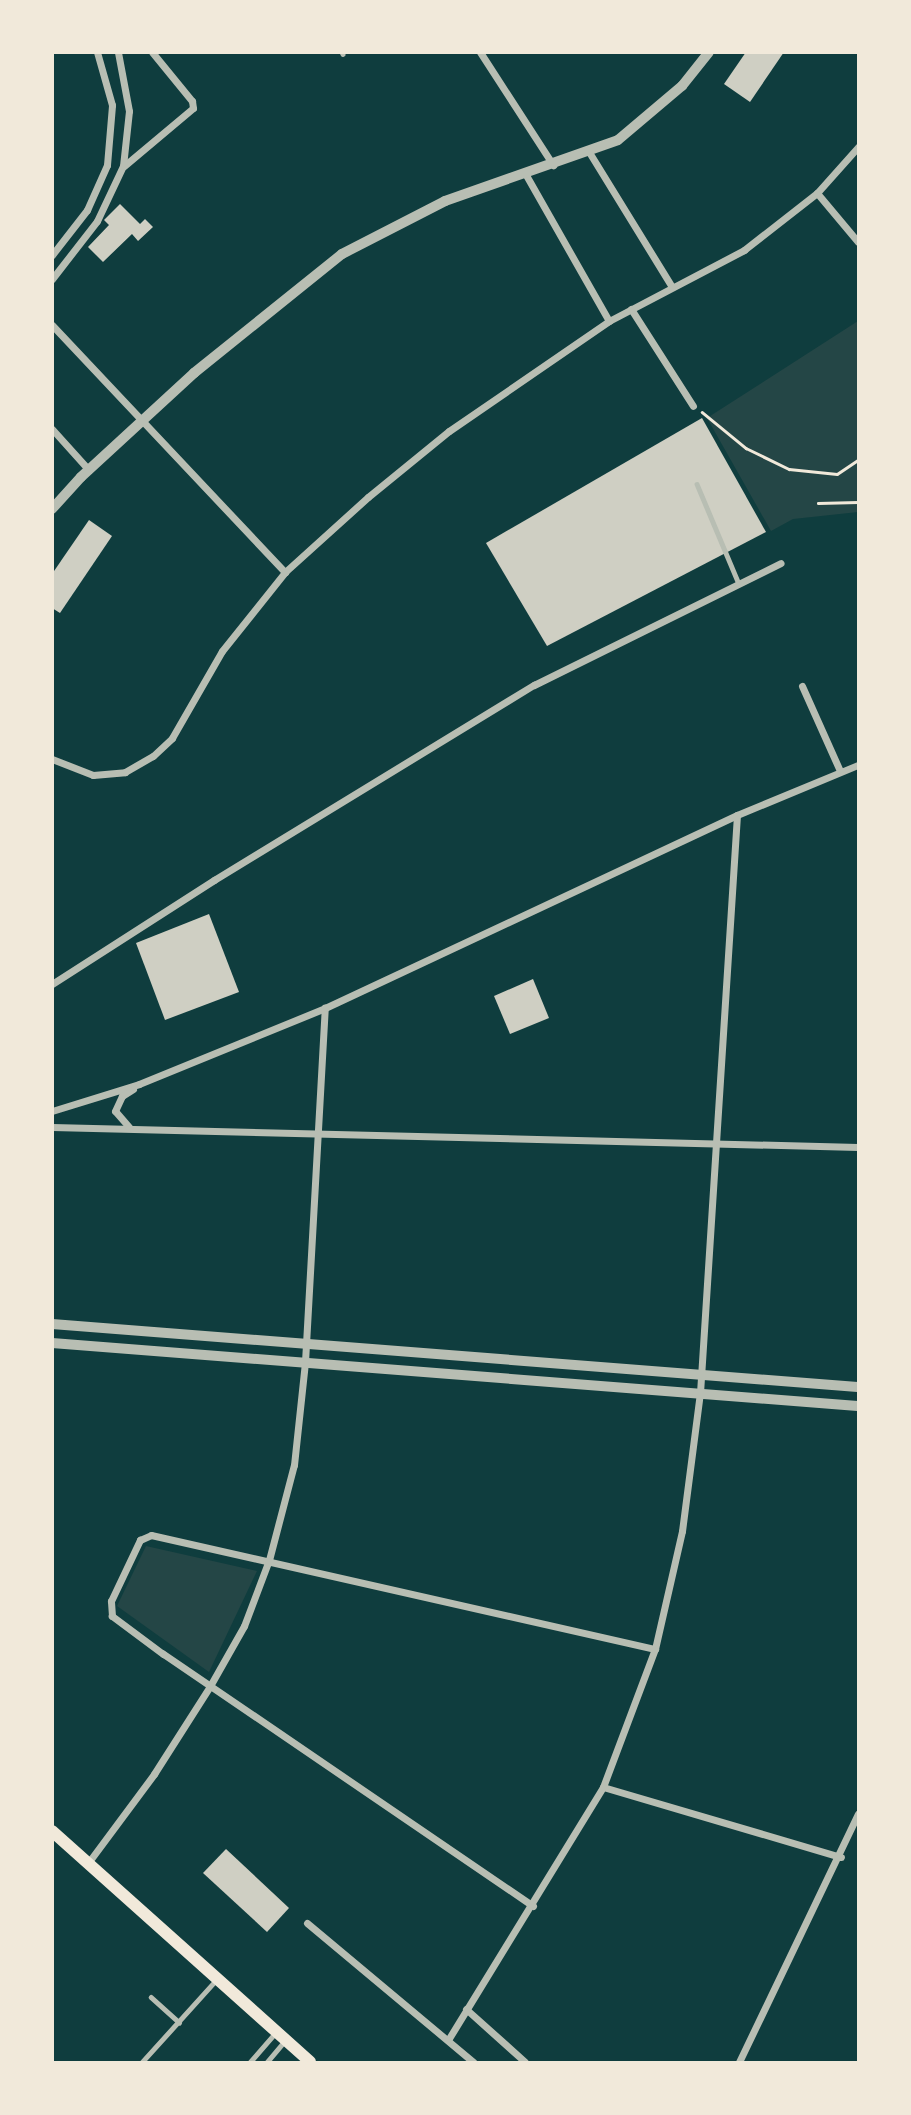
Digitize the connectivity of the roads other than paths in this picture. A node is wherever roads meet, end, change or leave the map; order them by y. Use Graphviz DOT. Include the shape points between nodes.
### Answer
graph roads {
  1 [pos="97,52"];
  2 [pos="118,52"];
  3 [pos="152,52"];
  4 [pos="480,52"];
  5 [pos="709,52"];
  6 [pos="111,141"];
  7 [pos="128,141"];
  8 [pos="859,147"];
  9 [pos="589,152"];
  10 [pos="123,166"];
  11 [pos="554,166"];
  12 [pos="526,175"];
  13 [pos="817,193"];
  14 [pos="859,242"];
  15 [pos="52,256"];
  16 [pos="52,279"];
  17 [pos="673,287"];
  18 [pos="631,309"];
  19 [pos="609,321"];
  20 [pos="52,325"];
  21 [pos="693,406"];
  22 [pos="142,421"];
  23 [pos="52,429"];
  24 [pos="88,469"];
  25 [pos="697,484"];
  26 [pos="52,509"];
  27 [pos="781,562"];
  28 [pos="285,572"];
  29 [pos="739,584"];
  30 [pos="803,687"];
  31 [pos="52,759"];
  32 [pos="859,765"];
  33 [pos="841,771"];
  34 [pos="737,815"];
  35 [pos="52,984"];
  36 [pos="325,1008"];
  37 [pos="139,1084"];
  38 [pos="52,1111"];
  39 [pos="129,1127"];
  40 [pos="52,1128"];
  41 [pos="315,1133"];
  42 [pos="719,1141"];
  43 [pos="859,1147"];
  44 [pos="52,1324"];
  45 [pos="306,1342"];
  46 [pos="52,1343"];
  47 [pos="305,1362"];
  48 [pos="702,1374"];
  49 [pos="859,1387"];
  50 [pos="700,1393"];
  51 [pos="859,1406"];
  52 [pos="269,1560"];
  53 [pos="655,1649"];
  54 [pos="210,1686"];
  55 [pos="603,1787"];
  56 [pos="859,1814"];
  57 [pos="52,1831"];
  58 [pos="841,1857"];
  59 [pos="88,1863"];
  60 [pos="533,1906"];
  61 [pos="307,1923"];
  62 [pos="217,1979"];
  63 [pos="151,1997"];
  64 [pos="466,2009"];
  65 [pos="179,2022"];
  66 [pos="280,2036"];
  67 [pos="448,2040"];
  68 [pos="142,2063"];
  69 [pos="250,2063"];
  70 [pos="267,2063"];
  71 [pos="310,2063"];
  72 [pos="473,2063"];
  73 [pos="525,2063"];
  74 [pos="740,2063"];
  1 -- 6 [label="street" via="112,105"];
  2 -- 7 [label="street" via="127,84"];
  3 -- 10 [label="street" via="192,101 192,108"];
  4 -- 11 [label="street"];
  5 -- 9 [label="street" via="655,111 618,139"];
  6 -- 7 [label="street"];
  6 -- 15 [label="street" via="99,190"];
  7 -- 10 [label="street"];
  8 -- 13 [label="street"];
  9 -- 11 [label="street"];
  9 -- 17 [label="street"];
  10 -- 16 [label="street" via="97,221"];
  11 -- 12 [label="street"];
  12 -- 19 [label="street"];
  12 -- 22 [label="street" via="399,221 342,254 255,320"];
  13 -- 14 [label="street"];
  13 -- 17 [label="street" via="744,250"];
  17 -- 18 [label="street"];
  18 -- 19 [label="street"];
  18 -- 21 [label="street"];
  19 -- 28 [label="street" via="449,431"];
  20 -- 22 [label="street"];
  22 -- 24 [label="street"];
  22 -- 28 [label="street"];
  23 -- 24 [label="street"];
  24 -- 26 [label="street"];
  25 -- 29 [label="lane"];
  27 -- 29 [label="street"];
  28 -- 31 [label="street" via="222,651 172,738 153,756 125,772 93,775"];
  29 -- 35 [label="street" via="534,685"];
  30 -- 33 [label="street"];
  32 -- 33 [label="street"];
  33 -- 34 [label="street"];
  34 -- 36 [label="street"];
  34 -- 42 [label="street"];
  36 -- 37 [label="street"];
  36 -- 41 [label="street"];
  37 -- 38 [label="street"];
  37 -- 39 [label="street" via="122,1096 115,1111"];
  39 -- 40 [label="street"];
  39 -- 41 [label="street"];
  41 -- 42 [label="street"];
  41 -- 45 [label="street"];
  42 -- 43 [label="street"];
  42 -- 48 [label="street"];
  44 -- 45 [label="street"];
  45 -- 47 [label="street"];
  45 -- 48 [label="street"];
  46 -- 47 [label="street"];
  47 -- 50 [label="street"];
  47 -- 52 [label="street" via="294,1465"];
  48 -- 49 [label="street"];
  48 -- 50 [label="street"];
  50 -- 51 [label="street"];
  50 -- 53 [label="street" via="682,1531"];
  52 -- 53 [label="street"];
  52 -- 54 [label="street" via="244,1626"];
  52 -- 54 [label="street" via="146,1536 111,1601 110,1612 117,1621"];
  53 -- 55 [label="street"];
  54 -- 59 [label="street" via="154,1774"];
  54 -- 60 [label="street"];
  55 -- 58 [label="street"];
  55 -- 60 [label="street"];
  56 -- 58 [label="street"];
  57 -- 59 [label="main road"];
  58 -- 74 [label="street"];
  59 -- 62 [label="main road"];
  60 -- 64 [label="street"];
  61 -- 67 [label="street"];
  62 -- 65 [label="lane"];
  62 -- 66 [label="main road"];
  63 -- 65 [label="lane"];
  64 -- 67 [label="street"];
  64 -- 73 [label="street"];
  65 -- 68 [label="lane"];
  66 -- 69 [label="lane"];
  66 -- 70 [label="lane"];
  66 -- 71 [label="main road"];
  67 -- 72 [label="street"];
}
